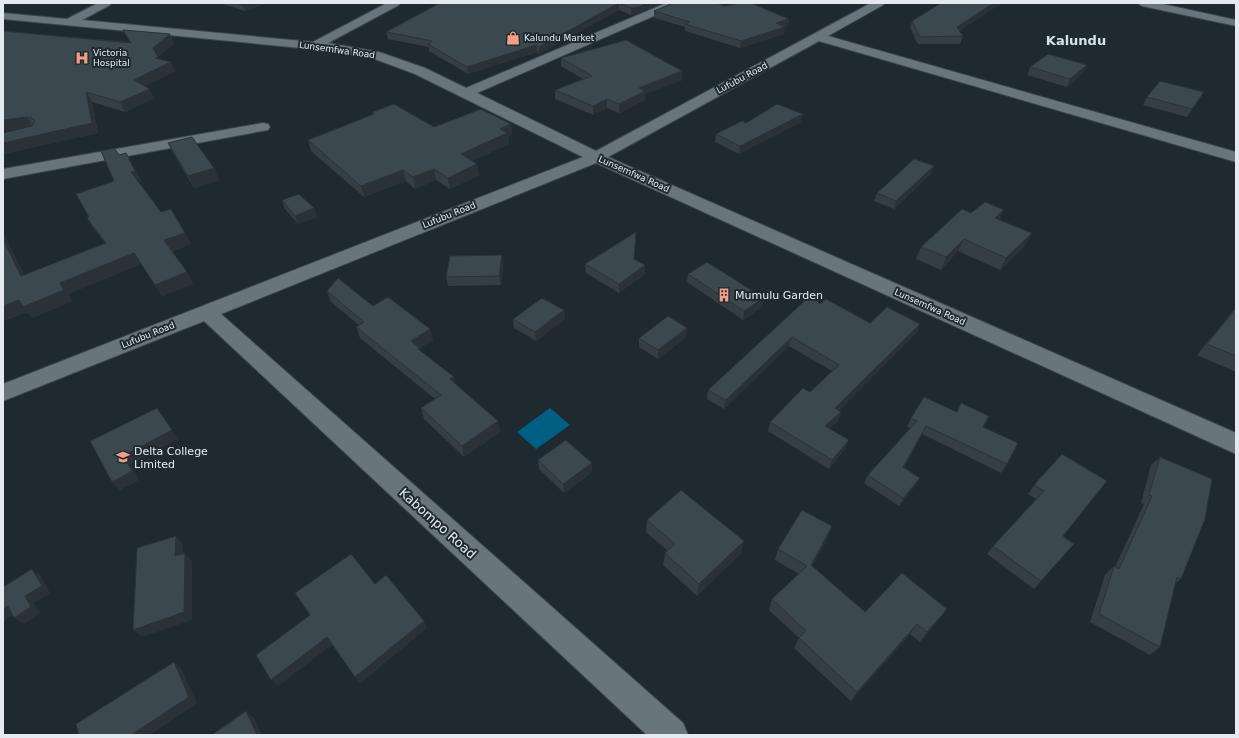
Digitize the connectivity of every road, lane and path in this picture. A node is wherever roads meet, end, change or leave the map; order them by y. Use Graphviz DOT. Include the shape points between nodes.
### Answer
graph roads {
  1 [pos="106,3"];
  2 [pos="395,3"];
  3 [pos="675,3"];
  4 [pos="879,3"];
  5 [pos="1142,3"];
  6 [pos="7,22"];
  7 [pos="69,22"];
  8 [pos="1236,23"];
  9 [pos="818,37"];
  10 [pos="314,46"];
  11 [pos="466,93"];
  12 [pos="263,127"];
  13 [pos="596,157"];
  14 [pos="1236,157"];
  15 [pos="3,174"];
  16 [pos="206,312"];
  17 [pos="3,393"];
  18 [pos="1236,444"];
  19 [pos="671,735"];
  1 -- 7 [label="street"];
  2 -- 10 [label="street"];
  3 -- 11 [label="street"];
  4 -- 9 [label="street, Lufubu Road"];
  5 -- 8 [label="street"];
  6 -- 7 [label="street, Lunsemfwa Road" via="31,19"];
  7 -- 10 [label="street, Lunsemfwa Road"];
  9 -- 13 [label="street, Lufubu Road"];
  9 -- 14 [label="street"];
  10 -- 11 [label="street, Lunsemfwa Road" via="375,55 420,71"];
  11 -- 13 [label="street, Lunsemfwa Road"];
  12 -- 15 [label="street"];
  13 -- 16 [label="street, Lufubu Road"];
  13 -- 18 [label="street, Lunsemfwa Road"];
  16 -- 17 [label="street, Lufubu Road"];
  16 -- 19 [label="street, Kabompo Road"];
}
